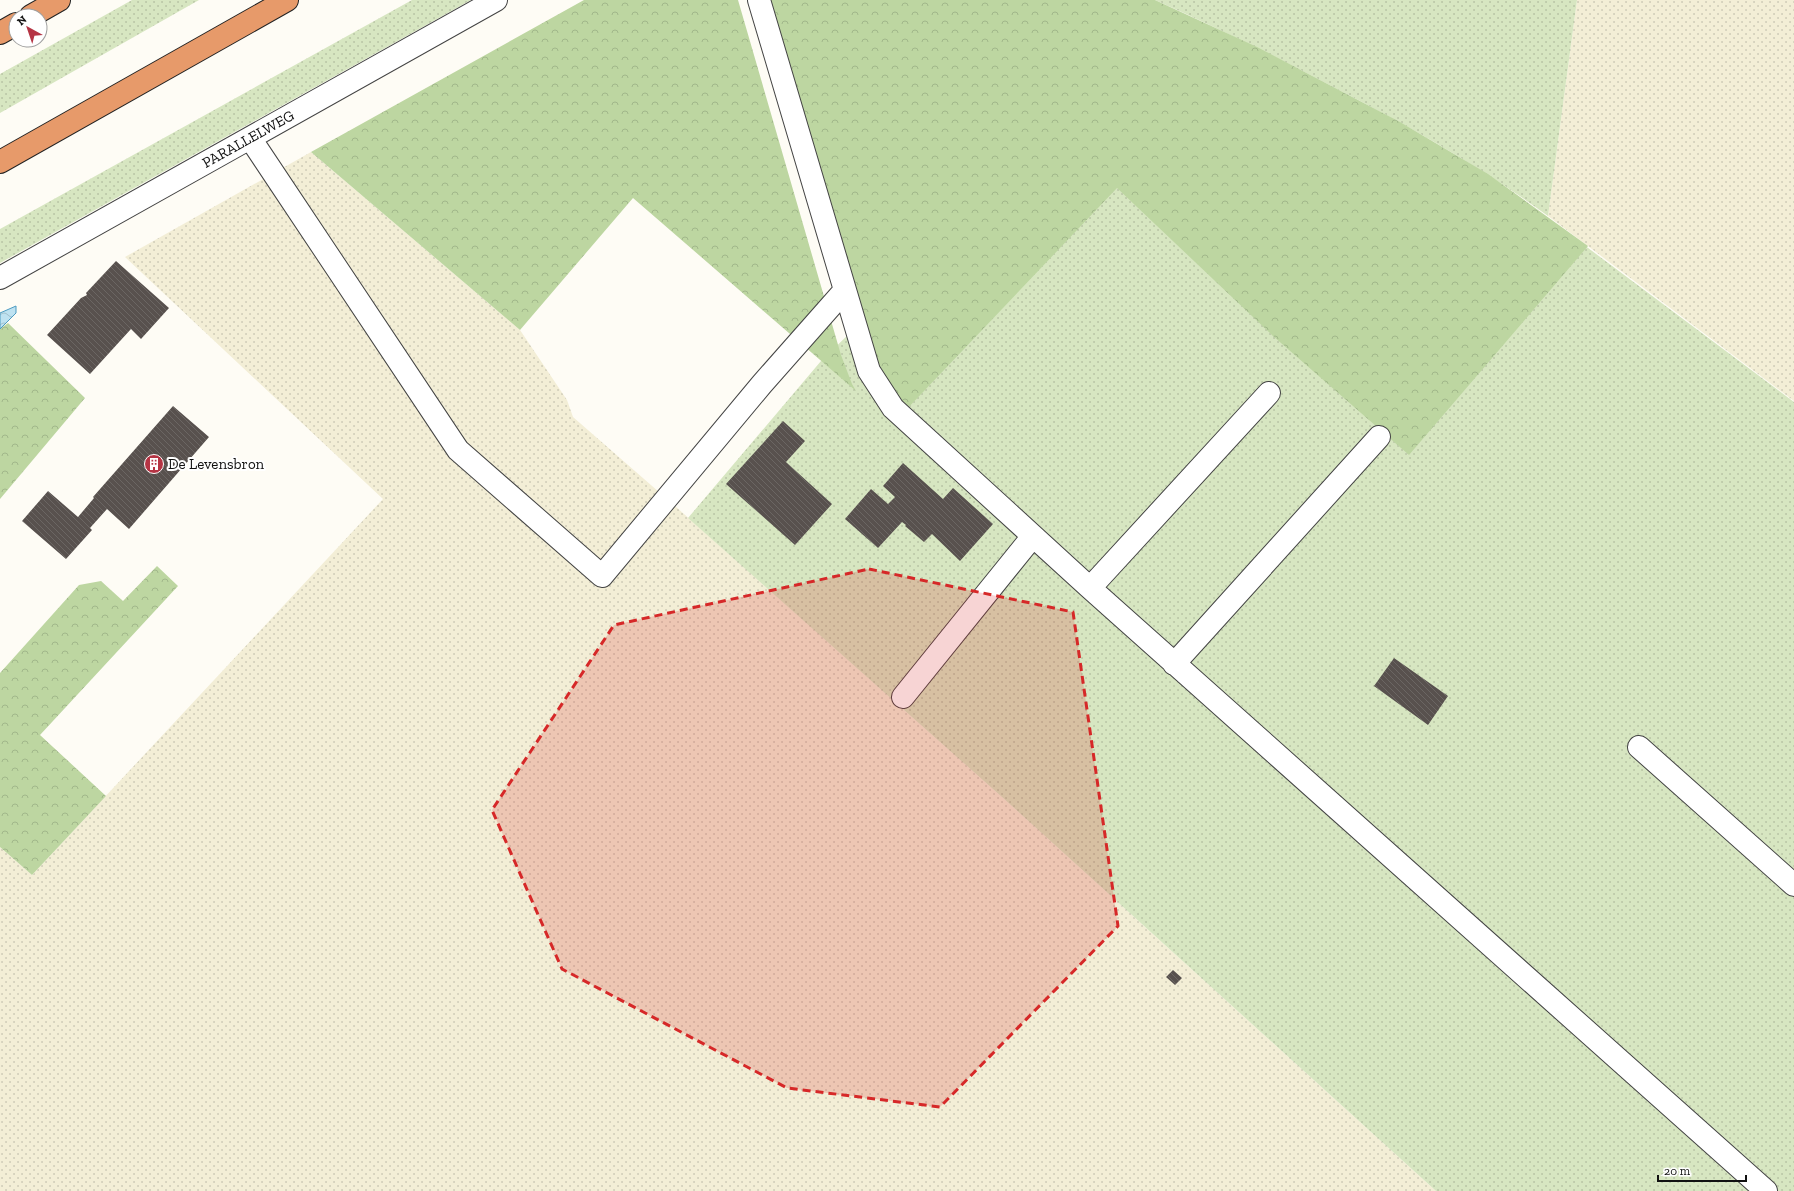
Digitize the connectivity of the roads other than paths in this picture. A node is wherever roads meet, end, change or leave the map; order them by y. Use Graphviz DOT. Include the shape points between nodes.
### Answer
graph roads {
  1 [pos="59,0"];
  2 [pos="287,0"];
  3 [pos="496,0"];
  4 [pos="759,0"];
  5 [pos="45,8"];
  6 [pos="250,138"];
  7 [pos="0,162"];
  8 [pos="0,278"];
  9 [pos="845,290"];
  10 [pos="1269,393"];
  11 [pos="1379,437"];
  12 [pos="1033,536"];
  13 [pos="1090,588"];
  14 [pos="1174,664"];
  15 [pos="904,697"];
  16 [pos="1639,747"];
  17 [pos="1794,885"];
  18 [pos="1766,1191"];
  1 -- 5 [label="highway"];
  2 -- 7 [label="highway"];
  3 -- 6 [label="street, PARALLELWEG"];
  4 -- 9 [label="street"];
  6 -- 8 [label="street, PARALLELWEG"];
  6 -- 9 [label="street" via="458,450 602,576 762,384"];
  9 -- 12 [label="street" via="869,371 893,408"];
  10 -- 13 [label="street"];
  11 -- 14 [label="street"];
  12 -- 13 [label="street"];
  12 -- 15 [label="street"];
  13 -- 14 [label="street"];
  14 -- 18 [label="street"];
  16 -- 17 [label="street"];
}
